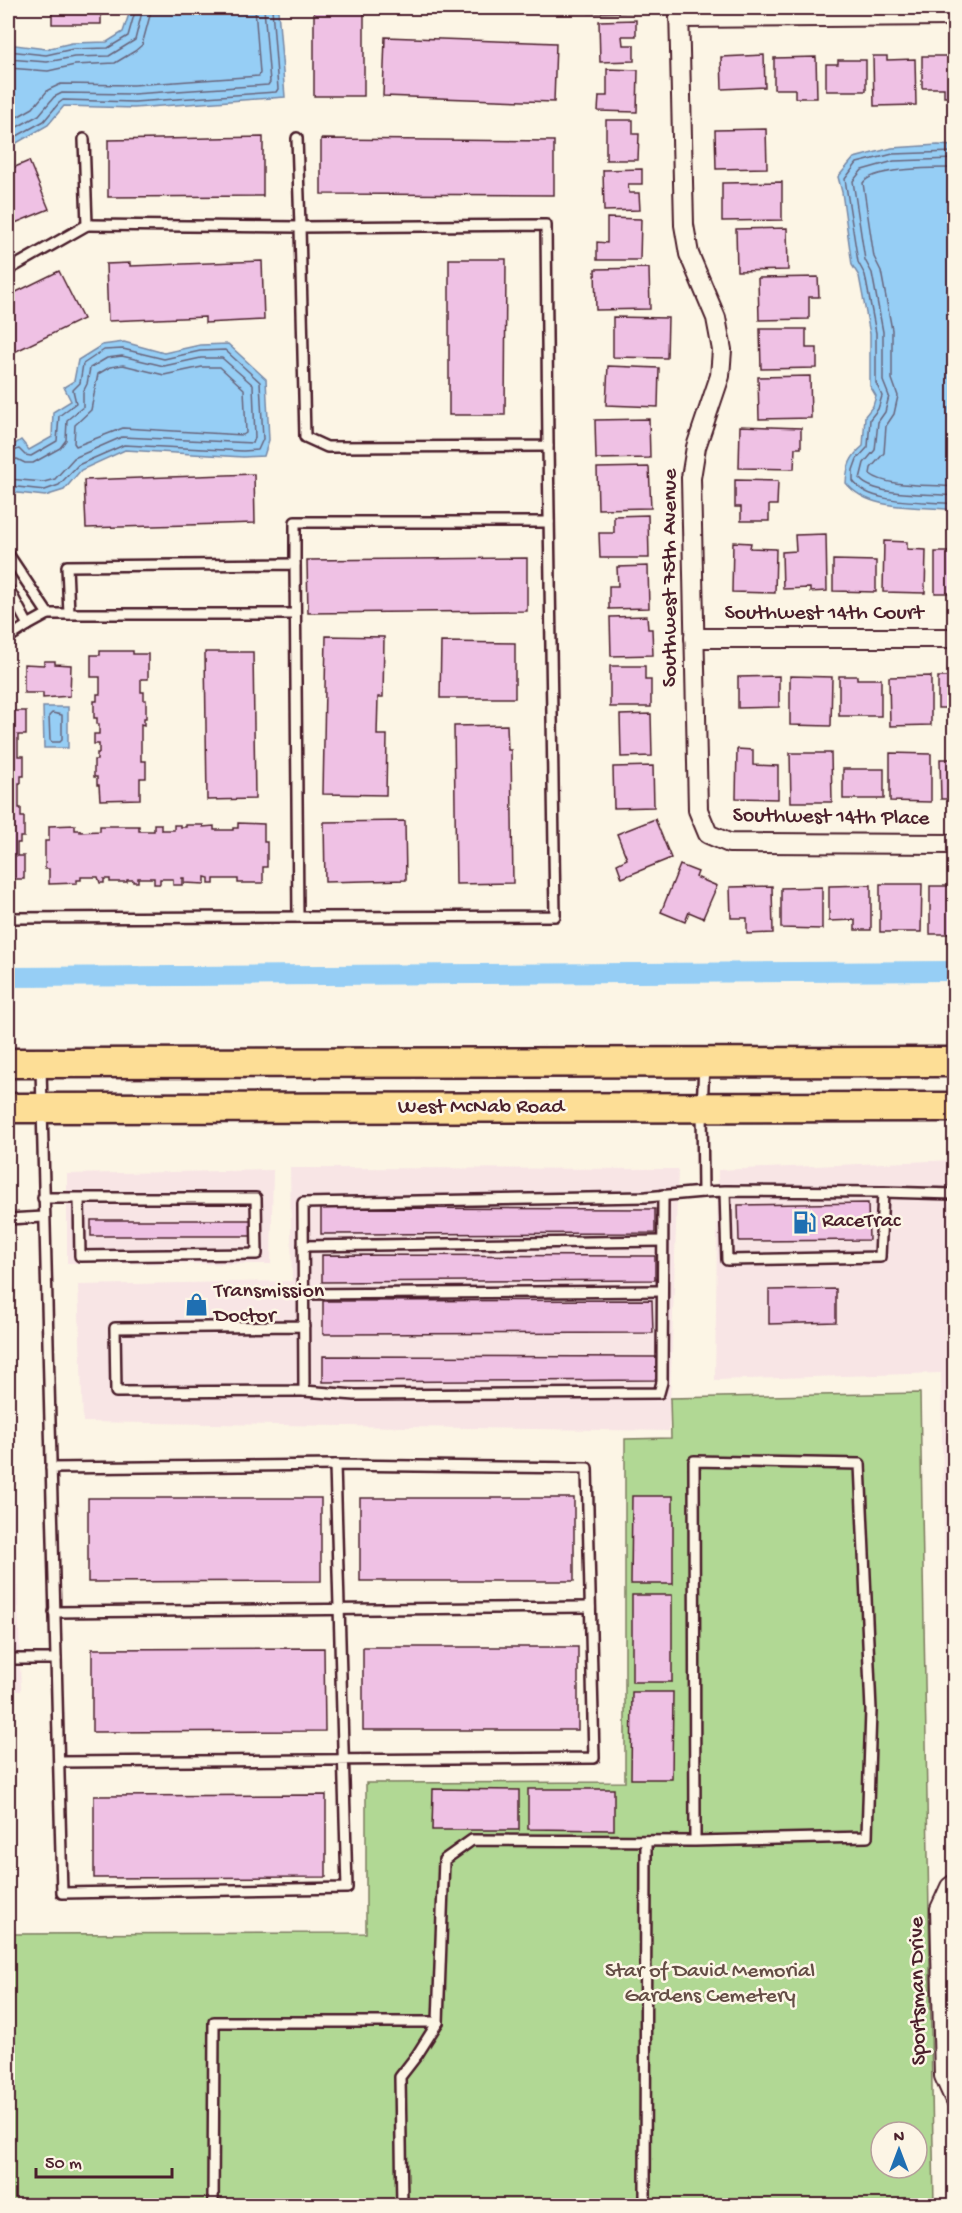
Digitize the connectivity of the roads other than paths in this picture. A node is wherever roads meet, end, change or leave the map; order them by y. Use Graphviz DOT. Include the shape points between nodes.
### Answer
graph roads {
  1 [pos="679,13"];
  2 [pos="954,16"];
  3 [pos="297,138"];
  4 [pos="84,139"];
  5 [pos="87,225"];
  6 [pos="300,227"];
  7 [pos="8,270"];
  8 [pos="548,446"];
  9 [pos="549,522"];
  10 [pos="8,554"];
  11 [pos="295,564"];
  12 [pos="8,588"];
  13 [pos="48,614"];
  14 [pos="69,614"];
  15 [pos="295,614"];
  16 [pos="28,625"];
  17 [pos="8,638"];
  18 [pos="954,638"];
  19 [pos="694,639"];
  20 [pos="708,834"];
  21 [pos="954,844"];
  22 [pos="298,917"];
  23 [pos="8,918"];
  24 [pos="704,1062"];
  25 [pos="954,1062"];
  26 [pos="8,1063"];
  27 [pos="41,1063"];
  28 [pos="954,1107"];
  29 [pos="8,1108"];
  30 [pos="41,1108"];
  31 [pos="702,1108"];
  32 [pos="725,1191"];
  33 [pos="703,1192"];
  34 [pos="883,1192"];
  35 [pos="954,1194"];
  36 [pos="663,1196"];
  37 [pos="43,1198"];
  38 [pos="80,1198"];
  39 [pos="44,1217"];
  40 [pos="8,1219"];
  41 [pos="662,1242"];
  42 [pos="303,1246"];
  43 [pos="662,1291"];
  44 [pos="304,1294"];
  45 [pos="304,1326"];
  46 [pos="304,1391"];
  47 [pos="335,1465"];
  48 [pos="51,1468"];
  49 [pos="590,1607"];
  50 [pos="339,1610"];
  51 [pos="54,1612"];
  52 [pos="8,1659"];
  53 [pos="56,1659"];
  54 [pos="343,1760"];
  55 [pos="58,1762"];
  56 [pos="646,1841"];
  57 [pos="695,1841"];
  58 [pos="954,1884"];
  59 [pos="438,2022"];
  60 [pos="954,2098"];
  61 [pos="213,2205"];
  62 [pos="402,2205"];
  63 [pos="645,2205"];
  1 -- 2 [label="street"];
  1 -- 19 [label="street, Southwest 75th Avenue" via="684,225 689,254 716,318 722,350 720,376 696,447 691,477"];
  3 -- 6 [label="lane"];
  4 -- 5 [label="lane"];
  5 -- 6 [label="lane"];
  5 -- 7 [label="lane"];
  6 -- 8 [label="lane" via="305,437 327,447"];
  6 -- 8 [label="lane" via="546,225"];
  8 -- 9 [label="lane"];
  9 -- 11 [label="lane" via="295,522"];
  9 -- 22 [label="lane" via="555,916"];
  10 -- 13 [label="lane"];
  11 -- 14 [label="lane" via="67,566"];
  11 -- 15 [label="lane"];
  12 -- 16 [label="lane"];
  13 -- 14 [label="lane"];
  13 -- 16 [label="lane"];
  14 -- 15 [label="lane"];
  15 -- 22 [label="lane"];
  16 -- 17 [label="lane"];
  18 -- 19 [label="street, Southwest 14th Court"];
  19 -- 20 [label="street, Southwest 75th Avenue" via="698,810"];
  20 -- 21 [label="street, Southwest 14th Place" via="729,843"];
  22 -- 23 [label="lane"];
  24 -- 25 [label="main road, West McNab Road"];
  24 -- 27 [label="main road, West McNab Road"];
  24 -- 31 [label="lane"];
  26 -- 27 [label="main road, West McNab Road"];
  27 -- 30 [label="lane"];
  28 -- 31 [label="main road, West McNab Road"];
  29 -- 30 [label="main road, West McNab Road"];
  30 -- 31 [label="main road, West McNab Road"];
  30 -- 37 [label="lane"];
  31 -- 33 [label="lane"];
  32 -- 33 [label="lane"];
  32 -- 34 [label="lane"];
  32 -- 34 [label="lane" via="727,1260 880,1257"];
  33 -- 36 [label="lane"];
  34 -- 35 [label="lane"];
  36 -- 41 [label="lane"];
  36 -- 42 [label="lane" via="303,1203"];
  37 -- 38 [label="lane"];
  37 -- 39 [label="lane"];
  38 -- 38 [label="lane" via="256,1198 258,1254 80,1256"];
  39 -- 40 [label="lane"];
  39 -- 48 [label="lane"];
  41 -- 42 [label="lane"];
  41 -- 43 [label="lane"];
  42 -- 44 [label="lane"];
  43 -- 44 [label="lane"];
  43 -- 46 [label="lane" via="659,1393 355,1395"];
  44 -- 45 [label="lane"];
  45 -- 46 [label="lane"];
  45 -- 46 [label="lane" via="115,1328 116,1392"];
  47 -- 48 [label="lane"];
  47 -- 49 [label="lane" via="587,1468"];
  47 -- 50 [label="lane"];
  48 -- 51 [label="lane"];
  49 -- 50 [label="lane"];
  49 -- 54 [label="lane" via="594,1758"];
  50 -- 51 [label="lane"];
  50 -- 54 [label="lane"];
  51 -- 53 [label="lane"];
  52 -- 53 [label="lane"];
  53 -- 55 [label="lane"];
  54 -- 55 [label="lane"];
  54 -- 55 [label="lane" via="347,1888 62,1893"];
  56 -- 57 [label="lane"];
  56 -- 59 [label="lane" via="472,1840 444,1860"];
  56 -- 63 [label="lane"];
  57 -- 57 [label="lane" via="867,1837 872,1710 860,1464 694,1461"];
  58 -- 60 [label="street, Sportsman Drive" via="940,1909 944,2076"];
  59 -- 61 [label="lane" via="214,2022"];
  59 -- 62 [label="lane" via="400,2077"];
}
